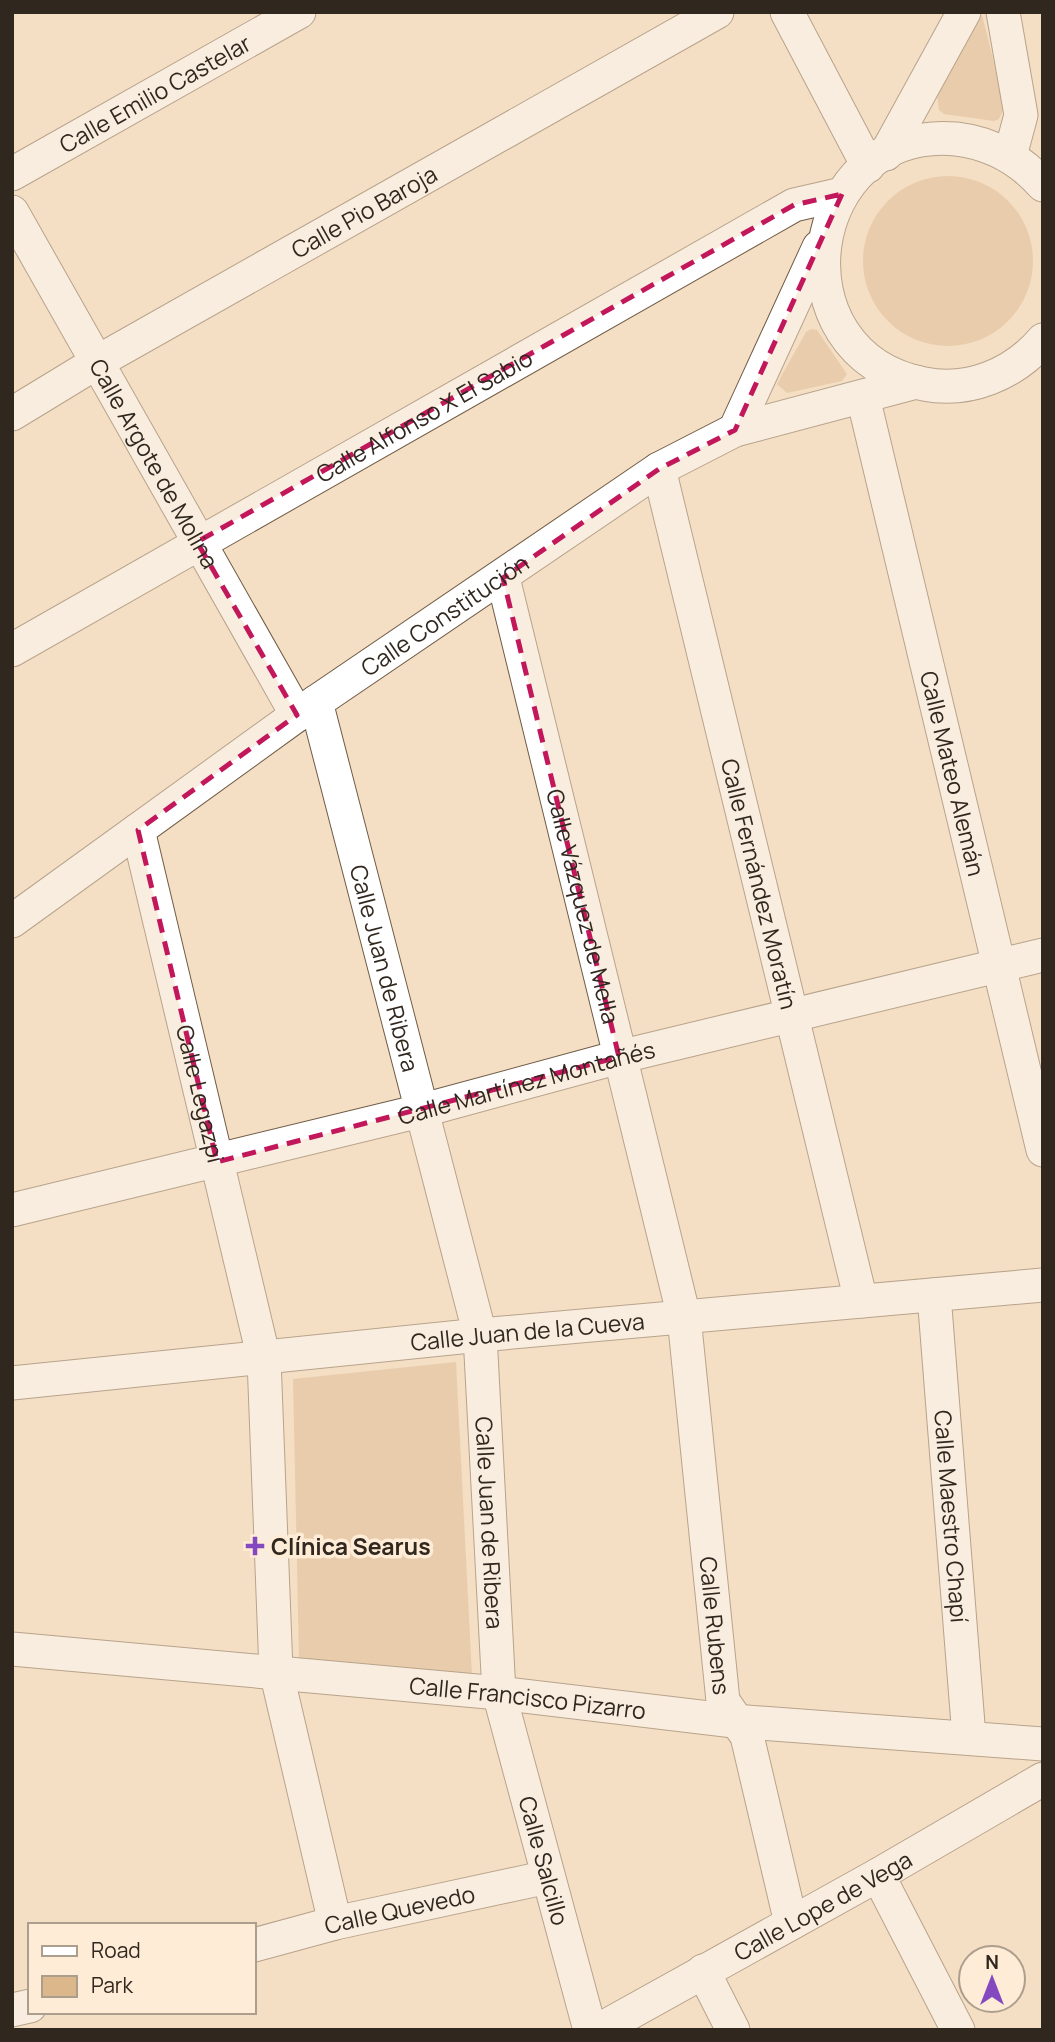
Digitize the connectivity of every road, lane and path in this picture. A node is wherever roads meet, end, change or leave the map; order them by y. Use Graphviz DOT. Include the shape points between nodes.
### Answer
graph roads {
  1 [pos="299,12"];
  2 [pos="717,12"];
  3 [pos="788,12"];
  4 [pos="964,12"];
  5 [pos="1003,12"];
  6 [pos="1024,156"];
  7 [pos="877,160"];
  8 [pos="12,174"];
  9 [pos="1043,185"];
  10 [pos="842,194"];
  11 [pos="12,212"];
  12 [pos="824,236"];
  13 [pos="1037,351"];
  14 [pos="99,362"];
  15 [pos="916,382"];
  16 [pos="863,397"];
  17 [pos="12,414"];
  18 [pos="735,430"];
  19 [pos="659,469"];
  20 [pos="197,542"];
  21 [pos="503,578"];
  22 [pos="12,650"];
  23 [pos="307,709"];
  24 [pos="138,830"];
  25 [pos="12,921"];
  26 [pos="1043,955"];
  27 [pos="998,966"];
  28 [pos="794,1017"];
  29 [pos="619,1058"];
  30 [pos="420,1111"];
  31 [pos="1043,1150"];
  32 [pos="217,1162"];
  33 [pos="13,1208"];
  34 [pos="1043,1285"];
  35 [pos="934,1295"];
  36 [pos="861,1301"];
  37 [pos="684,1317"];
  38 [pos="480,1335"];
  39 [pos="264,1359"];
  40 [pos="12,1383"];
  41 [pos="12,1649"];
  42 [pos="276,1671"];
  43 [pos="499,1693"];
  44 [pos="734,1721"];
  45 [pos="969,1737"];
  46 [pos="1043,1744"];
  47 [pos="1043,1779"];
  48 [pos="878,1875"];
  49 [pos="548,1877"];
  50 [pos="334,1923"];
  51 [pos="791,1923"];
  52 [pos="256,1944"];
  53 [pos="703,1971"];
  54 [pos="590,2030"];
  55 [pos="599,2030"];
  56 [pos="733,2030"];
  57 [pos="958,2030"];
  1 -- 8 [label="street, Calle Emilio Castelar"];
  2 -- 14 [label="street, Calle Pio Baroja"];
  3 -- 7 [label="street"];
  4 -- 7 [label="street"];
  5 -- 6 [label="street"];
  6 -- 7 [label="street" via="948,139 916,142"];
  6 -- 9 [label="street"];
  7 -- 10 [label="street"];
  10 -- 12 [label="street"];
  10 -- 20 [label="street, Calle Alfonso X El Sabio" via="794,205"];
  11 -- 14 [label="street, Calle Argote de Molina"];
  12 -- 15 [label="street" via="824,283 840,328 872,363"];
  12 -- 18 [label="street"];
  13 -- 15 [label="street" via="991,378 967,385"];
  14 -- 17 [label="street, Calle Pio Baroja"];
  14 -- 20 [label="street, Calle Argote de Molina"];
  15 -- 16 [label="street, Calle Constitución"];
  16 -- 18 [label="street, Calle Constitución"];
  16 -- 27 [label="street, Calle Mateo Alemán"];
  18 -- 19 [label="street, Calle Constitución"];
  19 -- 21 [label="street, Calle Constitución"];
  19 -- 28 [label="street, Calle Fernández Moratín"];
  20 -- 22 [label="street, Calle Alfonso X El Sabio"];
  20 -- 23 [label="street, Calle Argote de Molina"];
  21 -- 23 [label="street, Calle Constitución"];
  21 -- 29 [label="street, Calle Vázquez de Mella"];
  23 -- 24 [label="street, Calle Constitución"];
  23 -- 30 [label="street, Calle Juan de Ribera"];
  24 -- 25 [label="street, Calle Constitución"];
  24 -- 32 [label="street, Calle Legazpi"];
  26 -- 27 [label="street, Calle Martínez Montañés"];
  27 -- 28 [label="street, Calle Martínez Montañés"];
  27 -- 31 [label="street, Calle Mateo Alemán"];
  28 -- 29 [label="street, Calle Martínez Montañés"];
  28 -- 36 [label="street, Calle Fernández Moratín"];
  29 -- 30 [label="street, Calle Martínez Montañés"];
  29 -- 37 [label="street, Calle Vázquez de Mella"];
  30 -- 32 [label="street, Calle Martínez Montañés"];
  30 -- 38 [label="street, Calle Juan de Ribera"];
  32 -- 33 [label="street, Calle Martínez Montañés"];
  32 -- 39 [label="street, Calle Legazpi"];
  34 -- 35 [label="street, Calle Juan de la Cueva"];
  35 -- 36 [label="street, Calle Juan de la Cueva"];
  35 -- 45 [label="street, Calle Maestro Chapí"];
  36 -- 37 [label="street, Calle Juan de la Cueva"];
  37 -- 38 [label="street, Calle Juan de la Cueva"];
  37 -- 44 [label="street, Calle Rubens" via="723,1701"];
  38 -- 39 [label="street, Calle Juan de la Cueva"];
  38 -- 43 [label="street, Calle Juan de Ribera"];
  39 -- 40 [label="street, Calle Juan de la Cueva"];
  39 -- 42 [label="street, Calle Legazpi"];
  41 -- 42 [label="street, Calle Francisco Pizarro"];
  42 -- 43 [label="street, Calle Francisco Pizarro"];
  42 -- 50 [label="street, Calle Legazpi"];
  43 -- 44 [label="street, Calle Francisco Pizarro"];
  43 -- 49 [label="street, Calle Salcillo"];
  44 -- 45 [label="street, Calle Francisco Pizarro"];
  44 -- 51 [label="street, Calle Rubens" via="747,1736"];
  45 -- 46 [label="street, Calle Francisco Pizarro"];
  47 -- 48 [label="street, Calle Lope de Vega"];
  48 -- 51 [label="street, Calle Lope de Vega"];
  48 -- 57 [label="street"];
  49 -- 50 [label="street, Calle Quevedo"];
  49 -- 54 [label="street, Calle Salcillo"];
  50 -- 52 [label="street, Calle Quevedo"];
  51 -- 53 [label="street, Calle Lope de Vega"];
  53 -- 55 [label="street, Calle Lope de Vega"];
  53 -- 56 [label="street"];
}
